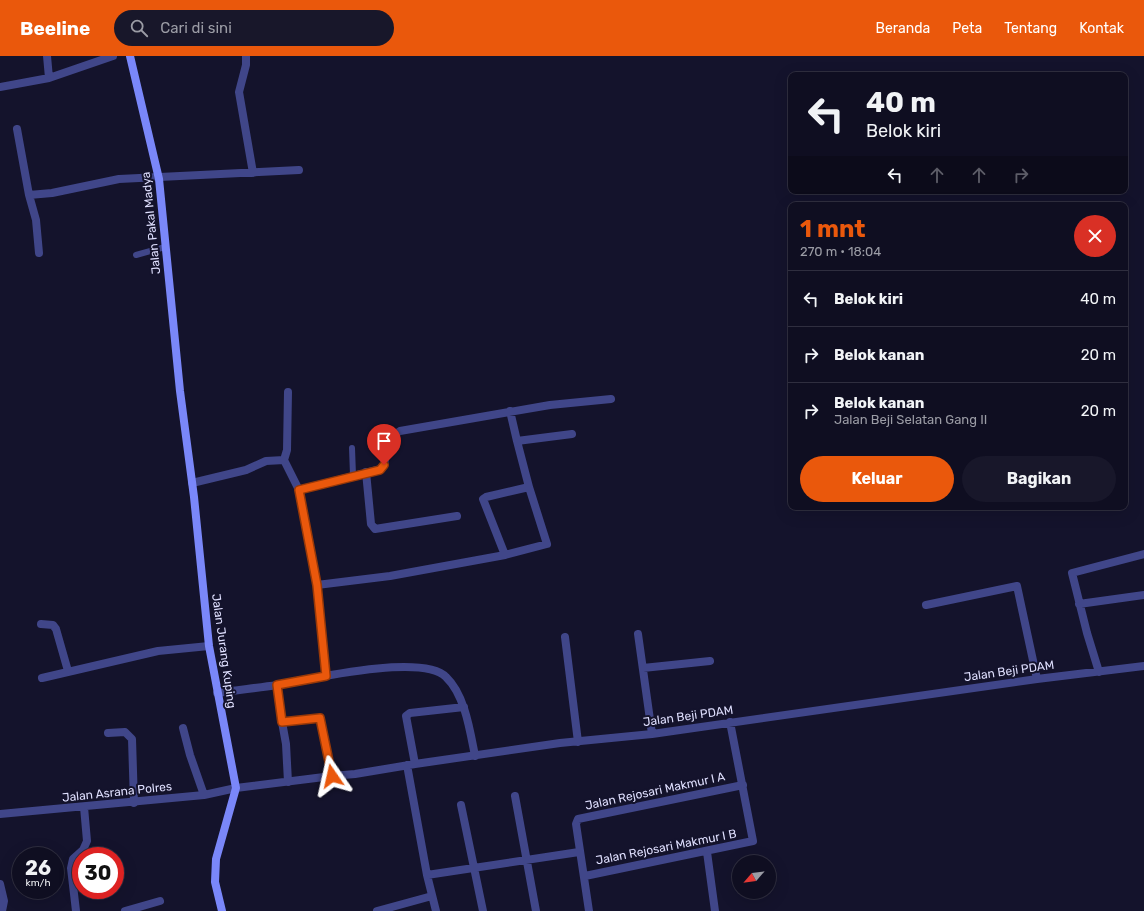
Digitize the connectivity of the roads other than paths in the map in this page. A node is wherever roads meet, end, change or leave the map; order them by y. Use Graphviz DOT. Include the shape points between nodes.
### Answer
graph roads {
  1 [pos="47,56"];
  2 [pos="113,56"];
  3 [pos="130,56"];
  4 [pos="246,56"];
  5 [pos="49,78"];
  6 [pos="0,87"];
  7 [pos="17,129"];
  8 [pos="299,170"];
  9 [pos="253,173"];
  10 [pos="160,178"];
  11 [pos="29,195"];
  12 [pos="165,247"];
  13 [pos="39,253"];
  14 [pos="136,255"];
  15 [pos="180,391"];
  16 [pos="288,392"];
  17 [pos="611,399"];
  18 [pos="510,411"];
  19 [pos="572,434"];
  20 [pos="517,441"];
  21 [pos="352,448"];
  22 [pos="284,460"];
  23 [pos="366,472"];
  24 [pos="353,476"];
  25 [pos="192,484"];
  26 [pos="529,487"];
  27 [pos="299,490"];
  28 [pos="457,516"];
  29 [pos="1144,554"];
  30 [pos="505,555"];
  31 [pos="317,585"];
  32 [pos="1144,595"];
  33 [pos="1079,604"];
  34 [pos="926,605"];
  35 [pos="41,624"];
  36 [pos="638,634"];
  37 [pos="565,637"];
  38 [pos="209,646"];
  39 [pos="710,661"];
  40 [pos="1144,666"];
  41 [pos="643,668"];
  42 [pos="68,671"];
  43 [pos="1099,672"];
  44 [pos="326,676"];
  45 [pos="42,678"];
  46 [pos="1037,679"];
  47 [pos="277,685"];
  48 [pos="217,693"];
  49 [pos="464,706"];
  50 [pos="282,722"];
  51 [pos="730,722"];
  52 [pos="183,728"];
  53 [pos="108,733"];
  54 [pos="652,734"];
  55 [pos="578,742"];
  56 [pos="475,756"];
  57 [pos="411,764"];
  58 [pos="332,776"];
  59 [pos="288,782"];
  60 [pos="743,785"];
  61 [pos="236,788"];
  62 [pos="204,795"];
  63 [pos="515,796"];
  64 [pos="134,803"];
  65 [pos="461,805"];
  66 [pos="84,807"];
  67 [pos="0,814"];
  68 [pos="580,852"];
  69 [pos="707,852"];
  70 [pos="526,859"];
  71 [pos="474,867"];
  72 [pos="427,875"];
  73 [pos="585,876"];
  74 [pos="0,884"];
  75 [pos="432,896"];
  76 [pos="160,901"];
  77 [pos="139,909"];
  78 [pos="2,911"];
  79 [pos="76,911"];
  80 [pos="125,911"];
  81 [pos="222,911"];
  82 [pos="377,911"];
  83 [pos="436,911"];
  84 [pos="483,911"];
  85 [pos="536,911"];
  86 [pos="589,911"];
  87 [pos="715,911"];
  1 -- 5 [label="street"];
  2 -- 5 [label="street"];
  3 -- 10 [label="street, Jalan Pakal Madya"];
  4 -- 9 [label="street" via="239,92"];
  5 -- 6 [label="street"];
  7 -- 11 [label="street"];
  8 -- 9 [label="street"];
  9 -- 10 [label="street"];
  10 -- 11 [label="street" via="119,180"];
  10 -- 12 [label="street, Jalan Pakal Madya"];
  11 -- 13 [label="street" via="36,220"];
  12 -- 14 [label="lane"];
  12 -- 15 [label="street, Jalan Pakal Madya"];
  15 -- 25 [label="street, Jalan Jurang Kuping"];
  16 -- 22 [label="street" via="287,450"];
  17 -- 18 [label="street"];
  18 -- 20 [label="street"];
  18 -- 23 [label="street" via="400,431 389,438 382,468"];
  19 -- 20 [label="street"];
  20 -- 26 [label="street"];
  21 -- 24 [label="lane"];
  22 -- 25 [label="street" via="266,461 246,470"];
  22 -- 27 [label="street"];
  23 -- 24 [label="street"];
  23 -- 28 [label="street" via="371,524 375,529"];
  24 -- 27 [label="street"];
  25 -- 38 [label="street, Jalan Jurang Kuping"];
  26 -- 30 [label="street" via="547,544"];
  26 -- 30 [label="street" via="486,497 483,500"];
  27 -- 31 [label="street"];
  29 -- 33 [label="street" via="1072,573"];
  30 -- 31 [label="street" via="390,576"];
  31 -- 44 [label="street"];
  32 -- 33 [label="street"];
  33 -- 43 [label="street"];
  34 -- 46 [label="street" via="1017,586"];
  35 -- 42 [label="street" via="53,625 56,629"];
  36 -- 41 [label="street"];
  37 -- 55 [label="street"];
  38 -- 42 [label="street" via="158,651"];
  38 -- 48 [label="street, Jalan Jurang Kuping"];
  39 -- 41 [label="street"];
  40 -- 43 [label="street, Jalan Beji PDAM"];
  41 -- 54 [label="street"];
  42 -- 45 [label="street"];
  43 -- 46 [label="street, Jalan Beji PDAM"];
  44 -- 47 [label="street"];
  44 -- 49 [label="street" via="392,667 436,670 447,677"];
  46 -- 51 [label="street, Jalan Beji PDAM"];
  47 -- 48 [label="street"];
  47 -- 50 [label="street"];
  48 -- 61 [label="street, Jalan Jurang Kuping"];
  49 -- 56 [label="street"];
  49 -- 57 [label="street" via="410,713 406,716"];
  50 -- 58 [label="street" via="320,718"];
  50 -- 59 [label="street"];
  51 -- 54 [label="street, Jalan Beji PDAM"];
  51 -- 60 [label="street"];
  52 -- 62 [label="street"];
  53 -- 64 [label="street" via="125,732 132,739"];
  54 -- 55 [label="street, Jalan Beji PDAM"];
  55 -- 56 [label="street, Jalan Beji PDAM"];
  56 -- 57 [label="street, Jalan Beji PDAM"];
  57 -- 58 [label="street, Jalan Beji PDAM"];
  57 -- 72 [label="street"];
  58 -- 59 [label="street, Jalan Beji PDAM"];
  59 -- 61 [label="street, Jalan Beji PDAM"];
  60 -- 68 [label="street, Jalan Rejosari Makmur I A" via="578,819 576,824"];
  60 -- 69 [label="street, Jalan Rejosari Makmur I B" via="754,839 752,842"];
  61 -- 62 [label="street, Jalan Asrana Polres"];
  61 -- 81 [label="street, Jalan Jurang Kuping" via="216,859 216,882"];
  62 -- 64 [label="street, Jalan Asrana Polres"];
  63 -- 70 [label="street"];
  64 -- 66 [label="street, Jalan Asrana Polres"];
  65 -- 71 [label="street"];
  66 -- 67 [label="street, Jalan Asrana Polres"];
  66 -- 79 [label="street" via="86,842 84,850 73,859 71,868"];
  68 -- 70 [label="street"];
  68 -- 73 [label="street"];
  69 -- 73 [label="street, Jalan Rejosari Makmur I B"];
  69 -- 87 [label="street"];
  70 -- 71 [label="street"];
  70 -- 85 [label="street"];
  71 -- 72 [label="street"];
  71 -- 84 [label="street"];
  72 -- 75 [label="street"];
  73 -- 86 [label="street"];
  74 -- 78 [label="street" via="4,901"];
  75 -- 82 [label="street"];
  75 -- 83 [label="street"];
  76 -- 77 [label="street"];
  77 -- 80 [label="street"];
}
